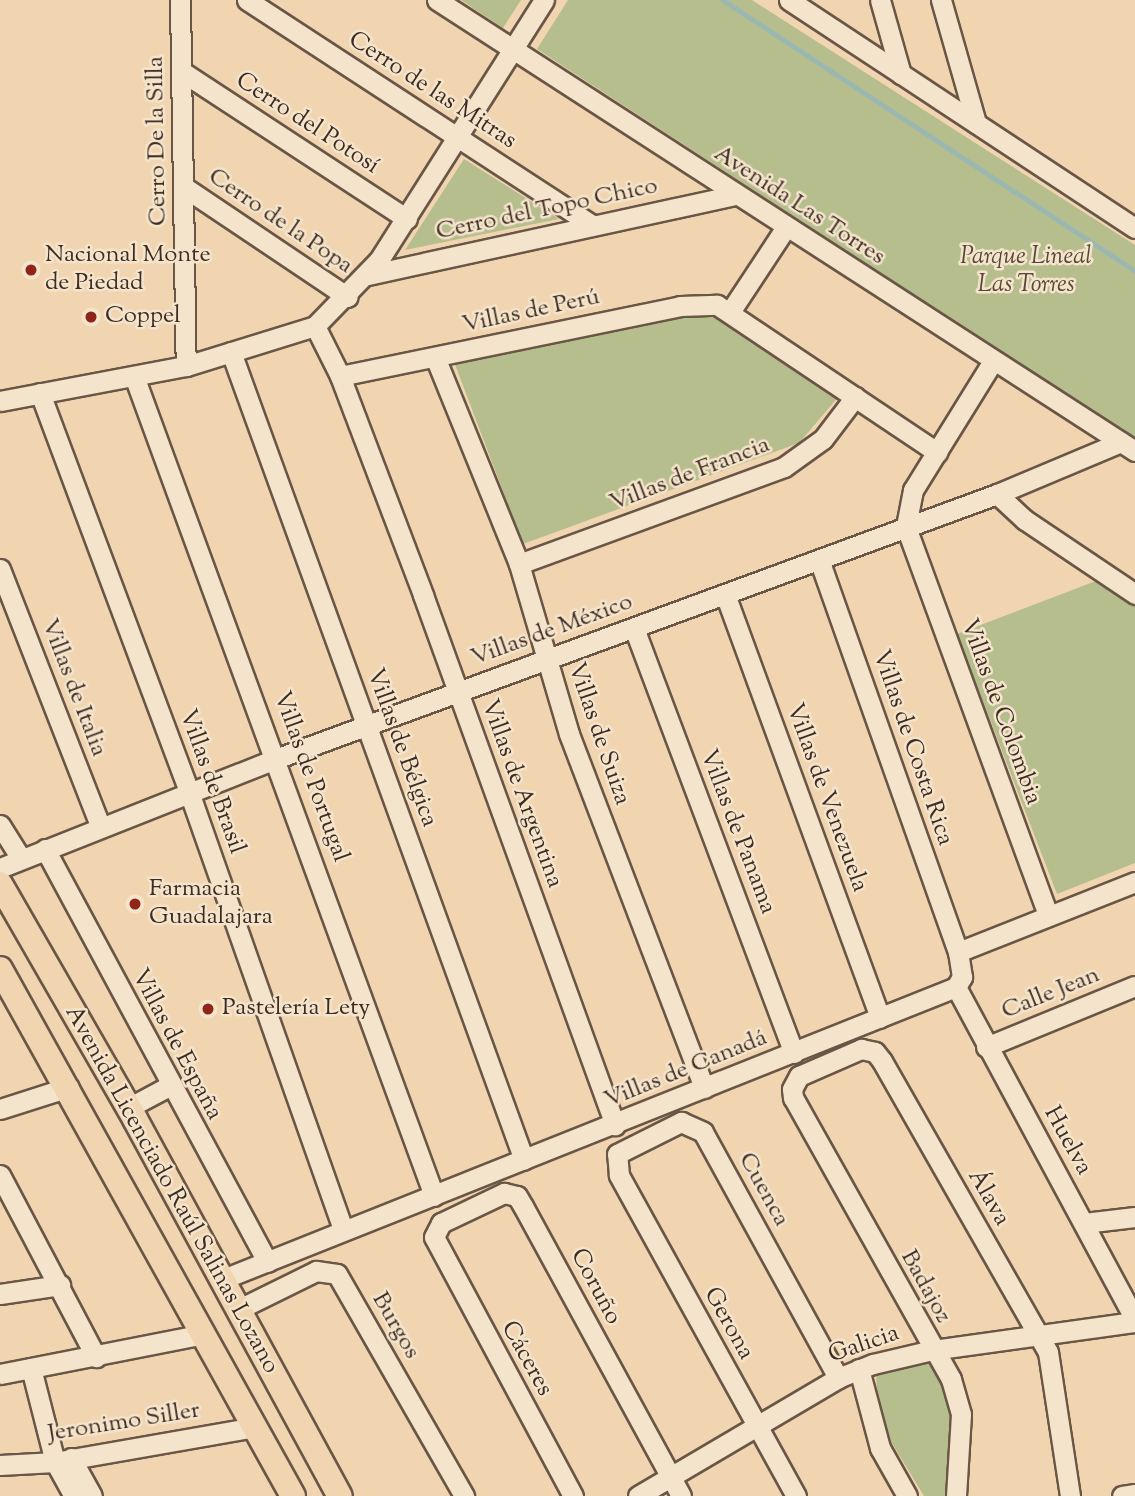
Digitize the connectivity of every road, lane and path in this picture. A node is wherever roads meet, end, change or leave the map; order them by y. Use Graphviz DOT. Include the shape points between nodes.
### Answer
graph roads {
  1 [pos="180,0"];
  2 [pos="247,0"];
  3 [pos="437,0"];
  4 [pos="544,0"];
  5 [pos="789,0"];
  6 [pos="880,0"];
  7 [pos="941,0"];
  8 [pos="513,50"];
  9 [pos="181,71"];
  10 [pos="901,74"];
  11 [pos="976,123"];
  12 [pos="459,137"];
  13 [pos="184,187"];
  14 [pos="736,195"];
  15 [pos="407,219"];
  16 [pos="590,224"];
  17 [pos="786,227"];
  18 [pos="1135,228"];
  19 [pos="368,275"];
  20 [pos="348,297"];
  21 [pos="730,312"];
  22 [pos="315,326"];
  23 [pos="231,352"];
  24 [pos="435,357"];
  25 [pos="993,361"];
  26 [pos="186,366"];
  27 [pos="134,376"];
  28 [pos="340,376"];
  29 [pos="40,393"];
  30 [pos="855,397"];
  31 [pos="0,401"];
  32 [pos="1128,446"];
  33 [pos="937,452"];
  34 [pos="997,494"];
  35 [pos="906,527"];
  36 [pos="819,560"];
  37 [pos="519,564"];
  38 [pos="0,569"];
  39 [pos="726,594"];
  40 [pos="1135,594"];
  41 [pos="634,628"];
  42 [pos="546,659"];
  43 [pos="457,691"];
  44 [pos="367,726"];
  45 [pos="278,758"];
  46 [pos="189,792"];
  47 [pos="0,825"];
  48 [pos="100,826"];
  49 [pos="45,849"];
  50 [pos="21,859"];
  51 [pos="0,868"];
  52 [pos="1135,882"];
  53 [pos="0,884"];
  54 [pos="1048,915"];
  55 [pos="958,952"];
  56 [pos="0,970"];
  57 [pos="1135,986"];
  58 [pos="956,987"];
  59 [pos="880,1018"];
  60 [pos="986,1047"];
  61 [pos="794,1053"];
  62 [pos="169,1086"];
  63 [pos="69,1087"];
  64 [pos="704,1088"];
  65 [pos="128,1108"];
  66 [pos="0,1109"];
  67 [pos="801,1115"];
  68 [pos="615,1125"];
  69 [pos="524,1160"];
  70 [pos="0,1175"];
  71 [pos="619,1175"];
  72 [pos="434,1196"];
  73 [pos="5,1200"];
  74 [pos="1135,1217"];
  75 [pos="1084,1223"];
  76 [pos="343,1230"];
  77 [pos="436,1245"];
  78 [pos="267,1262"];
  79 [pos="223,1279"];
  80 [pos="60,1285"];
  81 [pos="0,1294"];
  82 [pos="239,1309"];
  83 [pos="1135,1321"];
  84 [pos="204,1334"];
  85 [pos="1038,1334"];
  86 [pos="932,1350"];
  87 [pos="96,1357"];
  88 [pos="31,1368"];
  89 [pos="859,1368"];
  90 [pos="0,1374"];
  91 [pos="838,1378"];
  92 [pos="755,1426"];
  93 [pos="255,1427"];
  94 [pos="63,1460"];
  95 [pos="0,1465"];
  96 [pos="670,1478"];
  97 [pos="1135,1494"];
  98 [pos="74,1496"];
  99 [pos="92,1496"];
  100 [pos="293,1496"];
  101 [pos="340,1496"];
  102 [pos="464,1496"];
  103 [pos="573,1496"];
  104 [pos="638,1496"];
  105 [pos="681,1496"];
  106 [pos="796,1496"];
  107 [pos="907,1496"];
  108 [pos="956,1496"];
  109 [pos="1070,1496"];
  110 [pos="1122,1496"];
  1 -- 9 [label="street, Cerro De la Silla"];
  2 -- 12 [label="street, Cerro de las Mitras"];
  3 -- 8 [label="street, Avenida Las Torres"];
  4 -- 8 [label="street"];
  5 -- 10 [label="street"];
  6 -- 10 [label="street"];
  7 -- 11 [label="street"];
  8 -- 12 [label="street"];
  8 -- 14 [label="street, Avenida Las Torres"];
  9 -- 13 [label="street, Cerro De la Silla"];
  9 -- 15 [label="street, Cerro del Potosí"];
  10 -- 11 [label="street"];
  11 -- 18 [label="street"];
  12 -- 15 [label="street"];
  12 -- 16 [label="street, Cerro de las Mitras"];
  13 -- 20 [label="street, Cerro de la Popa"];
  13 -- 26 [label="street, Cerro De la Silla"];
  14 -- 16 [label="street, Cerro del Topo Chico"];
  14 -- 17 [label="street, Avenida Las Torres"];
  15 -- 19 [label="street"];
  16 -- 19 [label="street, Cerro del Topo Chico"];
  17 -- 21 [label="street"];
  17 -- 25 [label="street, Avenida Las Torres"];
  19 -- 20 [label="street"];
  20 -- 22 [label="street"];
  21 -- 24 [label="street, Villas de Perú" via="717,305 680,306"];
  21 -- 30 [label="street, Villas de Perú"];
  22 -- 23 [label="street"];
  22 -- 28 [label="street, Villas de Argentina"];
  23 -- 26 [label="street"];
  23 -- 44 [label="street, Villas de Bélgica"];
  24 -- 28 [label="street, Villas de Perú"];
  24 -- 37 [label="street, Villas de Suiza"];
  25 -- 32 [label="street, Avenida Las Torres"];
  25 -- 33 [label="street"];
  26 -- 27 [label="street"];
  27 -- 29 [label="street"];
  27 -- 45 [label="street, Villas de Portugal"];
  28 -- 43 [label="street, Villas de Argentina"];
  29 -- 31 [label="street"];
  29 -- 46 [label="street, Villas de Brasil"];
  30 -- 33 [label="street, Villas de Perú"];
  30 -- 37 [label="street, Villas de Francia" via="823,439 784,467"];
  32 -- 34 [label="street, Villas de México"];
  33 -- 35 [label="street" via="909,501"];
  34 -- 35 [label="street, Villas de México"];
  34 -- 40 [label="street" via="1025,520"];
  35 -- 36 [label="street, Villas de México"];
  35 -- 54 [label="street, Villas de Colombia"];
  36 -- 39 [label="street, Villas de México"];
  36 -- 55 [label="street, Villas de Costa Rica"];
  37 -- 42 [label="street, Villas de Suiza"];
  38 -- 48 [label="street, Villas de Italia"];
  39 -- 41 [label="street, Villas de México"];
  39 -- 59 [label="street, Villas de Venezuela"];
  41 -- 42 [label="street, Villas de México"];
  41 -- 61 [label="street, Villas de Panama"];
  42 -- 43 [label="street, Villas de México"];
  42 -- 64 [label="street, Villas de Suiza" via="581,766"];
  43 -- 44 [label="street, Villas de México"];
  43 -- 68 [label="street, Villas de Argentina"];
  44 -- 45 [label="street, Villas de México"];
  44 -- 69 [label="street, Villas de Bélgica"];
  45 -- 46 [label="street, Villas de México"];
  45 -- 72 [label="street, Villas de Portugal"];
  46 -- 48 [label="street, Villas de México"];
  46 -- 76 [label="street, Villas de Brasil"];
  47 -- 50 [label="street"];
  48 -- 49 [label="street, Villas de México"];
  49 -- 50 [label="street, Villas de México"];
  49 -- 62 [label="street, Villas de España"];
  50 -- 51 [label="street, Villas de México"];
  52 -- 54 [label="street"];
  53 -- 65 [label="main road, Avenida Licenciado Raúl Salinas Lozano"];
  54 -- 55 [label="street"];
  55 -- 58 [label="street" via="962,977"];
  56 -- 63 [label="main road, Avenida Licenciado Raúl Salinas Lozano"];
  57 -- 60 [label="street, Calle Jean"];
  58 -- 59 [label="street, Villas de Canadá"];
  58 -- 60 [label="street, Huelva"];
  59 -- 61 [label="street, Villas de Canadá"];
  60 -- 75 [label="street, Huelva"];
  61 -- 64 [label="street, Villas de Canadá"];
  62 -- 65 [label="street"];
  62 -- 78 [label="street, Villas de España"];
  63 -- 66 [label="street"];
  63 -- 84 [label="main road, Avenida Licenciado Raúl Salinas Lozano"];
  64 -- 68 [label="street, Villas de Canadá"];
  65 -- 79 [label="main road, Avenida Licenciado Raúl Salinas Lozano"];
  67 -- 85 [label="street, Álava" via="792,1089 799,1076 852,1052 875,1052"];
  67 -- 86 [label="street, Badajoz"];
  68 -- 69 [label="street, Villas de Canadá"];
  69 -- 72 [label="street, Villas de Canadá"];
  70 -- 73 [label="street"];
  71 -- 91 [label="street, Cuenca" via="615,1158 621,1149 674,1124 695,1124"];
  71 -- 92 [label="street, Gerona"];
  72 -- 76 [label="street, Villas de Canadá"];
  73 -- 80 [label="street"];
  74 -- 75 [label="street"];
  75 -- 83 [label="street, Huelva"];
  76 -- 78 [label="street, Villas de Canadá"];
  77 -- 96 [label="street, Coruño" via="434,1233 441,1223 497,1195 517,1196"];
  77 -- 103 [label="street, Cáceres"];
  78 -- 79 [label="street, Villas de Canadá"];
  79 -- 82 [label="main road, Avenida Licenciado Raúl Salinas Lozano"];
  80 -- 81 [label="street"];
  80 -- 87 [label="street"];
  82 -- 101 [label="main road, Avenida Licenciado Raúl Salinas Lozano"];
  82 -- 102 [label="street, Burgos" via="316,1271 337,1274"];
  83 -- 85 [label="street, Galicia"];
  84 -- 87 [label="street"];
  84 -- 93 [label="main road, Avenida Licenciado Raúl Salinas Lozano"];
  85 -- 86 [label="street, Galicia"];
  85 -- 109 [label="street, Álava" via="1055,1378"];
  86 -- 89 [label="street, Galicia"];
  86 -- 108 [label="street, Badajoz" via="951,1379 961,1414"];
  87 -- 88 [label="street"];
  88 -- 90 [label="street"];
  88 -- 94 [label="street"];
  89 -- 91 [label="street, Galicia"];
  89 -- 107 [label="street" via="880,1448"];
  91 -- 92 [label="street, Galicia"];
  92 -- 96 [label="street, Galicia"];
  92 -- 106 [label="street, Gerona"];
  93 -- 94 [label="street, Jeronimo Siller"];
  93 -- 100 [label="main road, Avenida Licenciado Raúl Salinas Lozano"];
  94 -- 95 [label="street, Jeronimo Siller"];
  94 -- 98 [label="street"];
  94 -- 99 [label="street"];
  96 -- 104 [label="street, Galicia"];
  96 -- 105 [label="street, Coruño"];
  97 -- 110 [label="street"];
}
